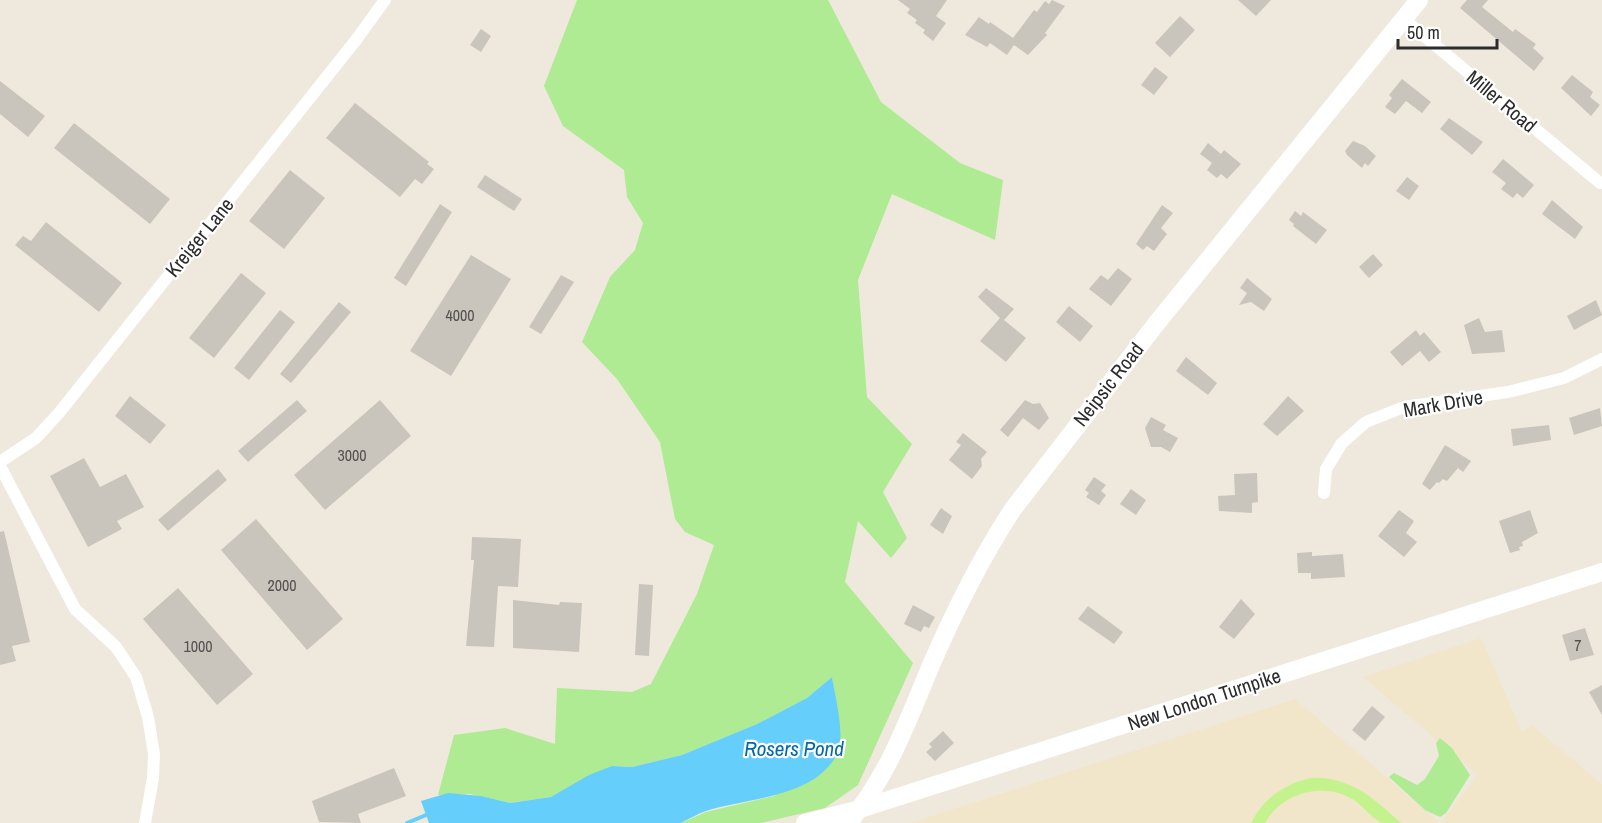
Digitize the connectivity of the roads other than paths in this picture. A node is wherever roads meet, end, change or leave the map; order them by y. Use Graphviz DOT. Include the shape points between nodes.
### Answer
graph roads {
  1 [pos="385,0"];
  2 [pos="1419,0"];
  3 [pos="1404,19"];
  4 [pos="1600,183"];
  5 [pos="1602,359"];
  6 [pos="0,464"];
  7 [pos="1324,493"];
  8 [pos="1602,572"];
  9 [pos="860,809"];
  10 [pos="146,823"];
  11 [pos="805,823"];
  12 [pos="848,823"];
  1 -- 6 [label="street, Kreiger Lane" via="59,413 36,438"];
  2 -- 3 [label="street, Neipsic Road"];
  3 -- 4 [label="street, Miller Road"];
  3 -- 9 [label="street, Neipsic Road" via="1156,324 1013,509 950,624 883,776"];
  5 -- 7 [label="street, Mark Drive" via="1564,378 1508,392 1404,407 1366,422 1336,452 1326,469"];
  6 -- 10 [label="street" via="75,609 117,647 136,677 148,717 153,754"];
  8 -- 9 [label="street, New London Turnpike"];
  9 -- 11 [label="street, New London Turnpike"];
  9 -- 12 [label="street, Neipsic Road"];
}
